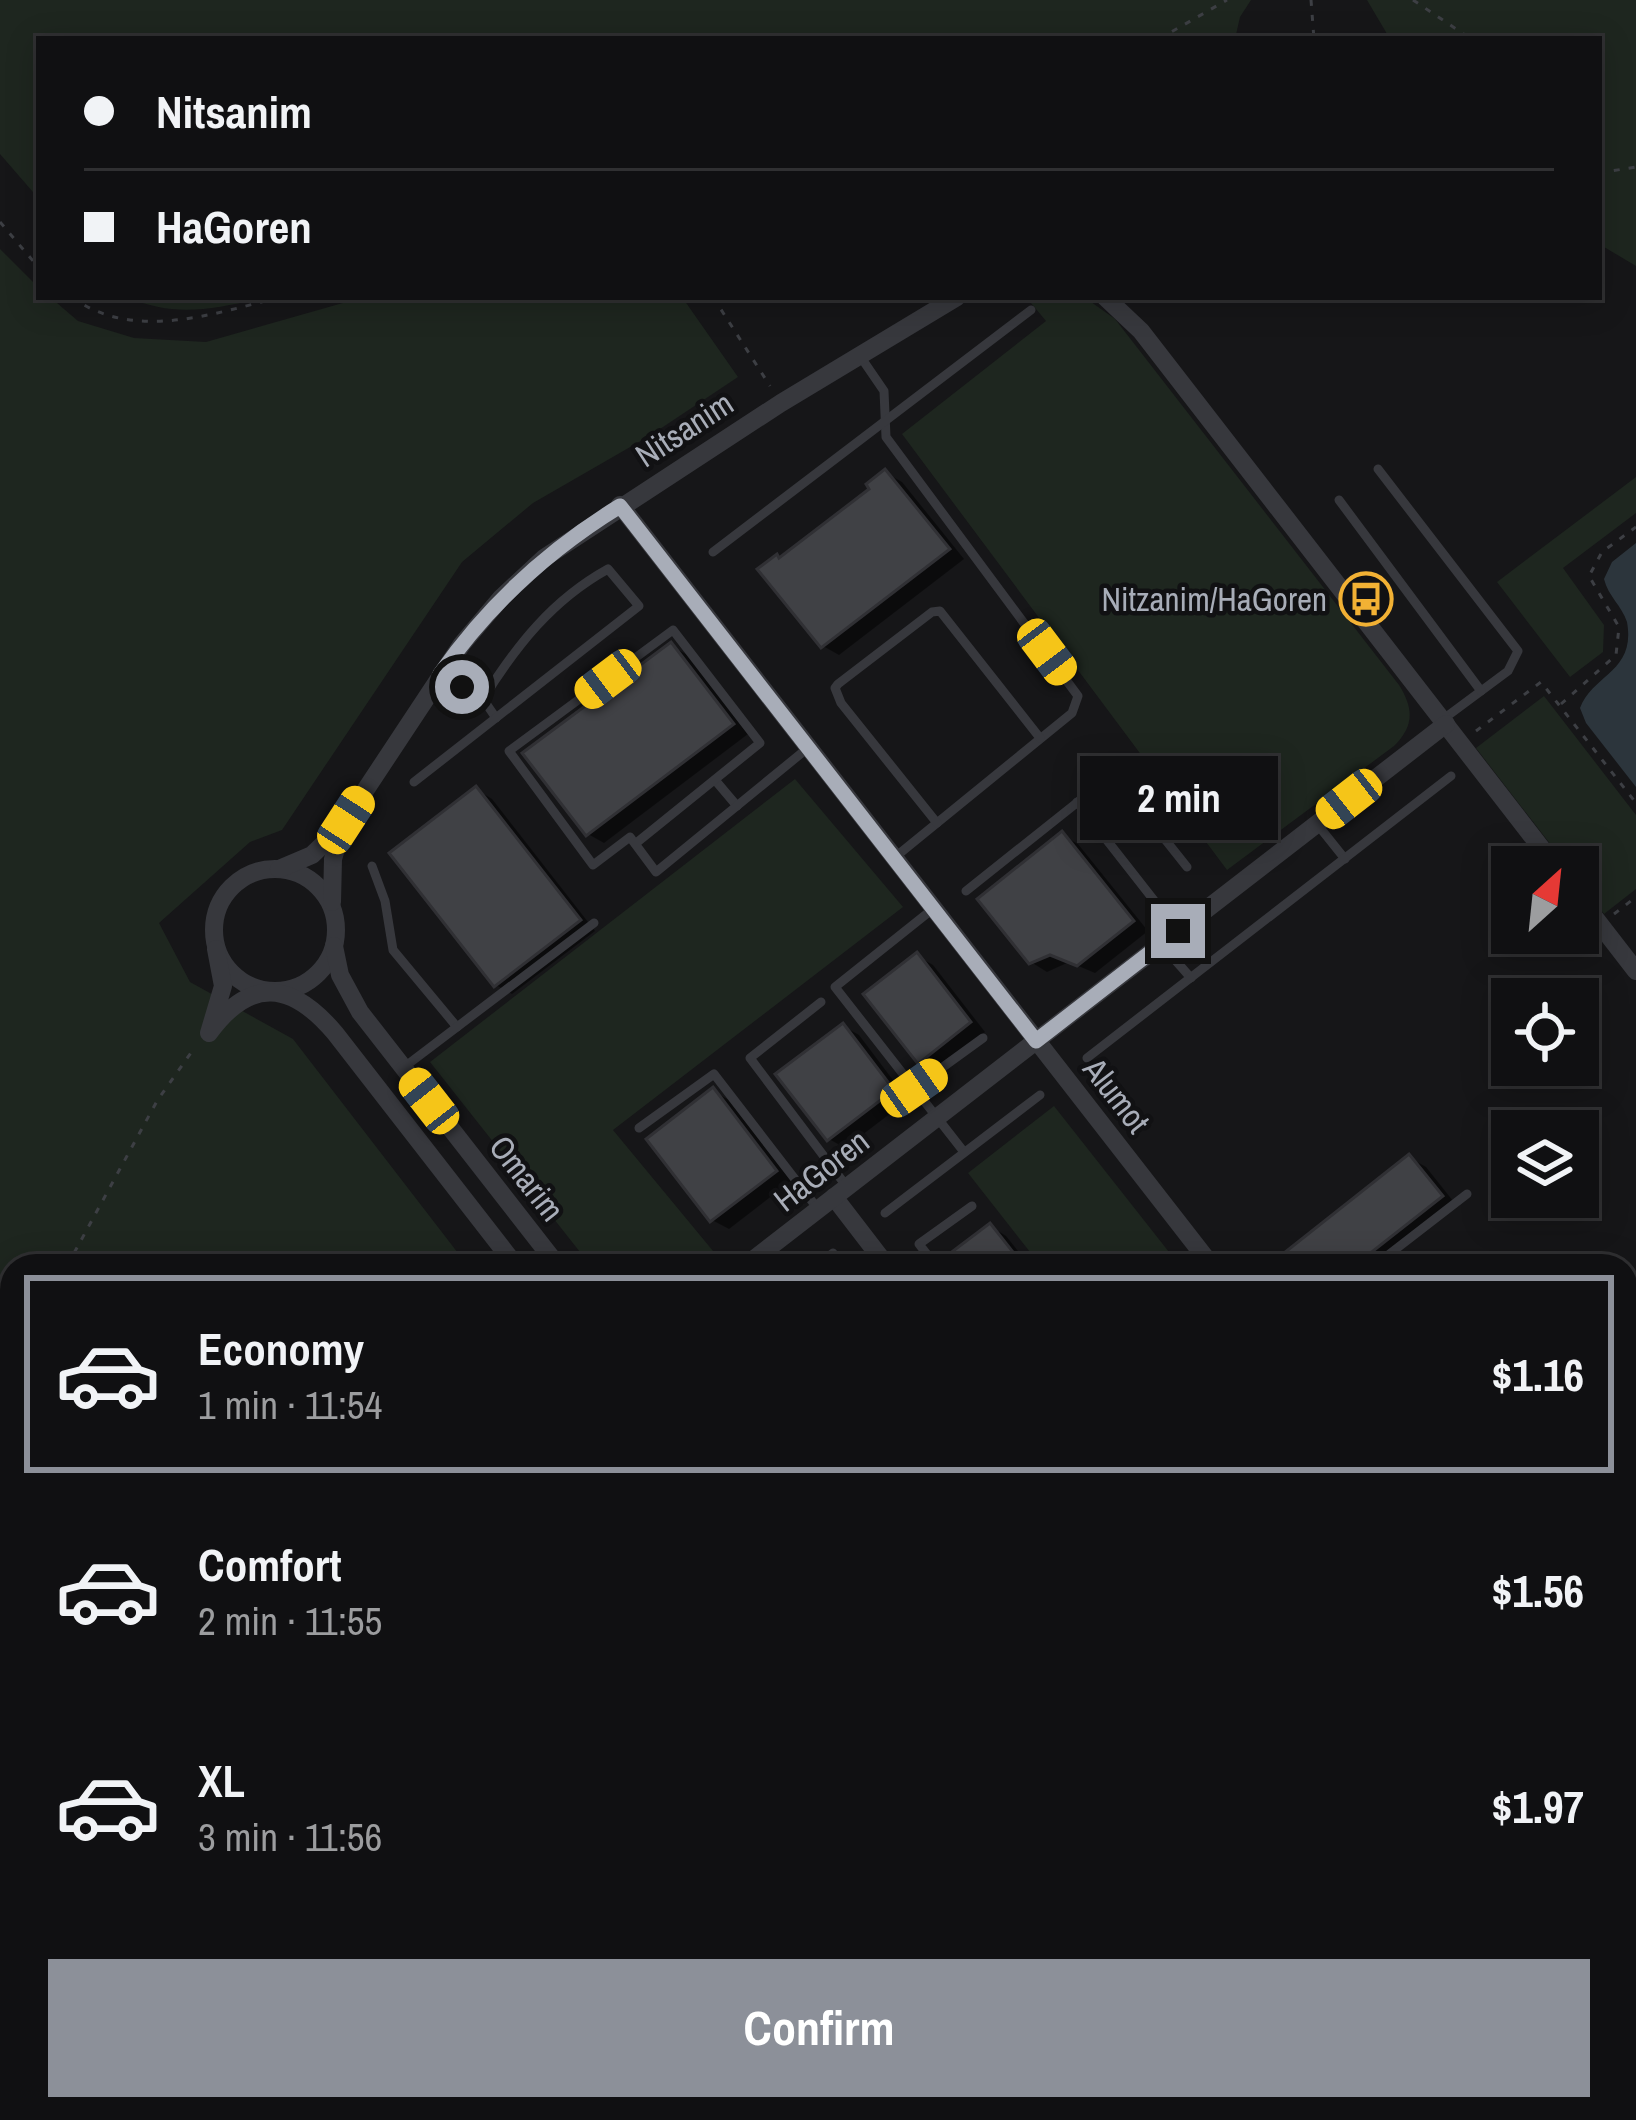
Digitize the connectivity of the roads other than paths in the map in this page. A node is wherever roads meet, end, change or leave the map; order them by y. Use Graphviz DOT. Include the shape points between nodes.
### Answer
graph roads {
  1 [pos="952,300"];
  2 [pos="1108,300"];
  3 [pos="1031,310"];
  4 [pos="860,356"];
  5 [pos="885,421"];
  6 [pos="1378,469"];
  7 [pos="1339,500"];
  8 [pos="620,506"];
  9 [pos="713,552"];
  10 [pos="440,674"];
  11 [pos="1481,692"];
  12 [pos="483,699"];
  13 [pos="496,718"];
  14 [pos="1444,722"];
  15 [pos="1040,738"];
  16 [pos="809,747"];
  17 [pos="1451,776"];
  18 [pos="715,780"];
  19 [pos="413,782"];
  20 [pos="1077,802"];
  21 [pos="737,806"];
  22 [pos="346,820"];
  23 [pos="937,823"];
  24 [pos="1318,824"];
  25 [pos="635,844"];
  26 [pos="1540,846"];
  27 [pos="894,858"];
  28 [pos="1345,859"];
  29 [pos="371,866"];
  30 [pos="1187,867"];
  31 [pos="279,868"];
  32 [pos="966,891"];
  33 [pos="934,908"];
  34 [pos="333,911"];
  35 [pos="593,922"];
  36 [pos="1599,924"];
  37 [pos="1178,931"];
  38 [pos="1161,944"];
  39 [pos="334,946"];
  40 [pos="216,949"];
  41 [pos="1636,970"];
  42 [pos="1191,978"];
  43 [pos="270,991"];
  44 [pos="821,1002"];
  45 [pos="457,1027"];
  46 [pos="983,1038"];
  47 [pos="1036,1041"];
  48 [pos="1088,1058"];
  49 [pos="404,1068"];
  50 [pos="914,1088"];
  51 [pos="1040,1095"];
  52 [pos="937,1118"];
  53 [pos="639,1128"];
  54 [pos="964,1153"];
  55 [pos="1468,1195"];
  56 [pos="833,1198"];
  57 [pos="972,1206"];
  58 [pos="885,1214"];
  59 [pos="507,1254"];
  60 [pos="549,1254"];
  61 [pos="761,1254"];
  62 [pos="877,1254"];
  63 [pos="927,1254"];
  64 [pos="1203,1254"];
  65 [pos="1390,1254"];
  1 -- 4 [label="street, Nitsanim"];
  2 -- 14 [label="street" via="1142,331"];
  3 -- 5 [label="lane"];
  4 -- 5 [label="lane" via="884,391"];
  4 -- 8 [label="street, Nitsanim"];
  5 -- 9 [label="lane"];
  5 -- 15 [label="lane" via="886,437 1078,695 1072,713"];
  6 -- 11 [label="lane" via="1515,644 1514,664"];
  7 -- 11 [label="lane"];
  8 -- 10 [label="street, Nitsanim" via="522,577"];
  8 -- 16 [label="street, Alumot"];
  10 -- 12 [label="lane"];
  10 -- 22 [label="street, Nitsanim"];
  11 -- 14 [label="lane"];
  12 -- 13 [label="lane"];
  12 -- 13 [label="lane" via="537,623 588,580 608,569 639,606"];
  13 -- 19 [label="lane"];
  14 -- 24 [label="street, HaGoren"];
  14 -- 26 [label="street"];
  15 -- 23 [label="lane"];
  15 -- 23 [label="lane" via="940,611 838,684 841,704"];
  16 -- 21 [label="lane"];
  16 -- 27 [label="street, Alumot"];
  17 -- 28 [label="lane"];
  18 -- 21 [label="lane"];
  18 -- 25 [label="lane"];
  18 -- 25 [label="lane" via="760,743 673,630 509,751 593,865 630,837"];
  20 -- 30 [label="lane" via="1113,774"];
  20 -- 32 [label="lane"];
  20 -- 37 [label="lane"];
  21 -- 25 [label="lane" via="656,872"];
  22 -- 31 [label="street, Nitsanim" via="320,849"];
  22 -- 34 [label="street, Nitsanim" via="333,860"];
  23 -- 27 [label="lane"];
  24 -- 28 [label="lane"];
  24 -- 37 [label="street, HaGoren"];
  27 -- 33 [label="street, Alumot"];
  28 -- 42 [label="lane"];
  29 -- 45 [label="lane" via="393,950"];
  31 -- 34 [label="street" via="313,882"];
  31 -- 40 [label="street" via="255,871 226,891 215,914"];
  33 -- 47 [label="street, Alumot"];
  33 -- 50 [label="lane" via="835,987"];
  34 -- 39 [label="street"];
  35 -- 45 [label="lane"];
  36 -- 41 [label="street"];
  37 -- 38 [label="street, HaGoren"];
  38 -- 42 [label="lane"];
  38 -- 47 [label="street, HaGoren"];
  39 -- 43 [label="street" via="314,977"];
  39 -- 49 [label="street, Omarim" via="347,993"];
  40 -- 43 [label="street" via="236,978"];
  40 -- 43 [label="street" via="223,986 209,1033 238,1001"];
  42 -- 48 [label="lane"];
  43 -- 59 [label="street, Omarim" via="298,1000 326,1023"];
  44 -- 56 [label="lane" via="750,1058"];
  45 -- 49 [label="lane"];
  46 -- 50 [label="lane"];
  47 -- 52 [label="street, HaGoren"];
  47 -- 64 [label="street, Alumot"];
  49 -- 60 [label="street, Omarim"];
  50 -- 52 [label="lane"];
  51 -- 54 [label="lane"];
  52 -- 54 [label="lane"];
  52 -- 56 [label="street, HaGoren"];
  53 -- 56 [label="lane" via="714,1074"];
  54 -- 58 [label="lane"];
  55 -- 65 [label="lane"];
  56 -- 61 [label="street, HaGoren"];
  56 -- 62 [label="street"];
  57 -- 63 [label="lane" via="919,1244"];
}
